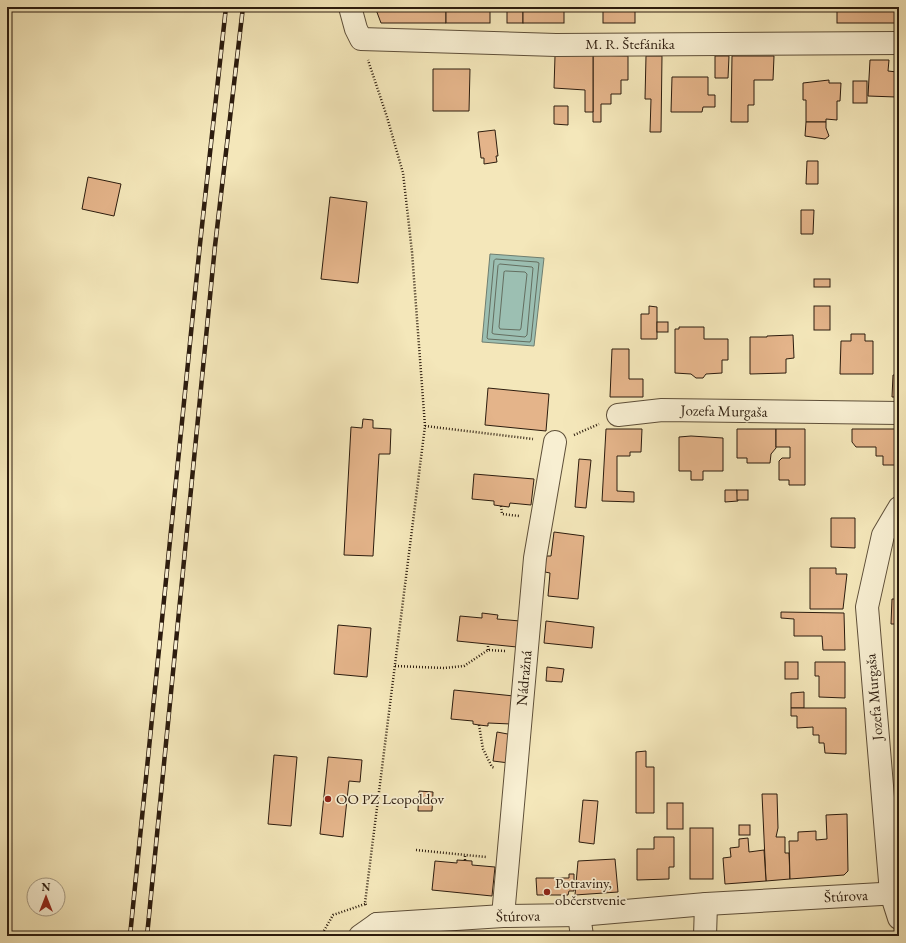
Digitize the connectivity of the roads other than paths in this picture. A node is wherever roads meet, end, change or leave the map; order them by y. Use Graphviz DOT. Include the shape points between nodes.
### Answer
graph roads {
  1 [pos="350,7"];
  2 [pos="899,43"];
  3 [pos="899,413"];
  4 [pos="618,415"];
  5 [pos="555,442"];
  6 [pos="899,508"];
  7 [pos="895,893"];
  8 [pos="706,904"];
  9 [pos="503,916"];
  10 [pos="899,918"];
  11 [pos="580,926"];
  12 [pos="370,932"];
  13 [pos="705,936"];
  1 -- 2 [label="street, M. R. Štefánika" via="361,39 556,45"];
  3 -- 4 [label="street, Jozefa Murgaša" via="662,410"];
  5 -- 9 [label="street, Nádražná" via="535,558"];
  6 -- 7 [label="street, Jozefa Murgaša" via="883,535 867,607"];
  7 -- 8 [label="street, Štúrova"];
  7 -- 10 [label="street"];
  8 -- 11 [label="street, Štúrova"];
  8 -- 13 [label="street"];
  9 -- 11 [label="street, Štúrova"];
  9 -- 12 [label="street, Štúrova"];
}
